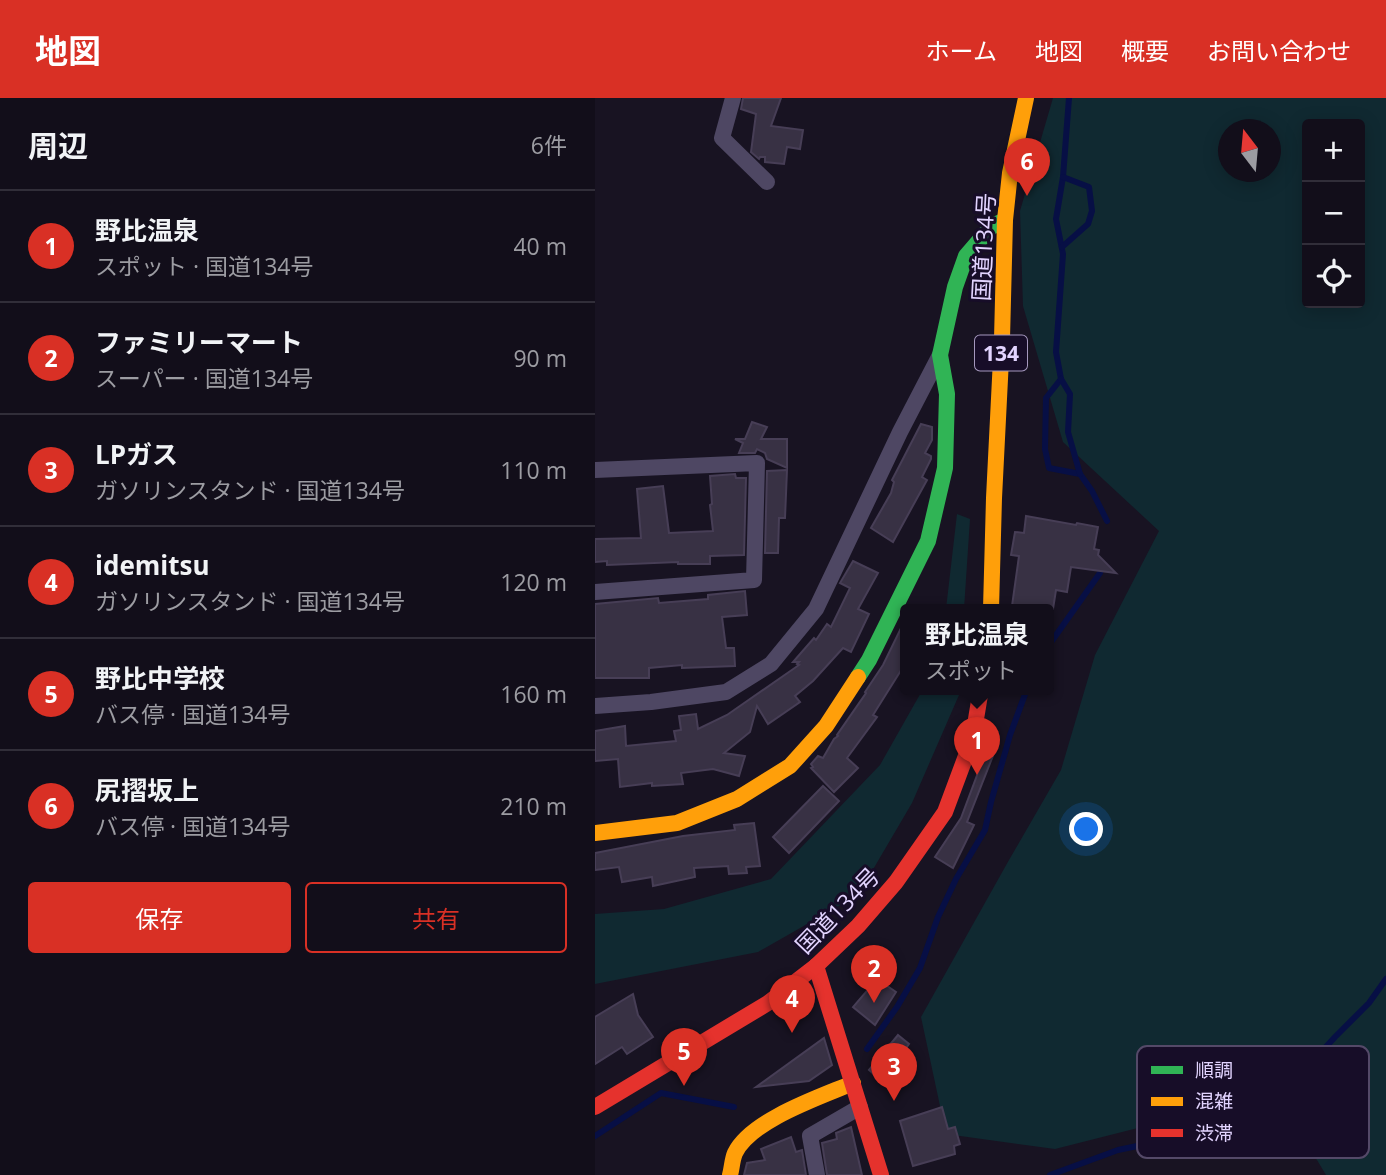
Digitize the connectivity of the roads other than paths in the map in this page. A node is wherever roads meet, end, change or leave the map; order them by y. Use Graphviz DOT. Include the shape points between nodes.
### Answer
graph roads {
  1 [pos="733,98"];
  2 [pos="1026,98"];
  3 [pos="767,183"];
  4 [pos="1005,220"];
  5 [pos="940,355"];
  6 [pos="595,470"];
  7 [pos="595,592"];
  8 [pos="991,604"];
  9 [pos="980,695"];
  10 [pos="595,706"];
  11 [pos="595,833"];
  12 [pos="816,966"];
  13 [pos="853,1083"];
  14 [pos="595,1107"];
  15 [pos="860,1107"];
  16 [pos="730,1175"];
  17 [pos="817,1175"];
  18 [pos="881,1175"];
  1 -- 3 [label="street" via="722,138"];
  2 -- 4 [label="main road, 国道134号 / 134"];
  4 -- 5 [label="main road" via="991,227 966,256"];
  4 -- 8 [label="main road, 国道134号 / 134"];
  5 -- 10 [label="street" via="816,609 771,664 726,692"];
  5 -- 11 [label="main road" via="947,394 945,468 928,541 869,660 826,726 790,766 737,799 677,822"];
  6 -- 7 [label="street" via="757,463 754,580"];
  9 -- 12 [label="main road, 国道134号" via="973,737 945,812 896,881"];
  12 -- 13 [label="main road"];
  12 -- 14 [label="main road, 国道134号" via="768,1003"];
  13 -- 15 [label="main road"];
  13 -- 16 [label="main road" via="776,1117 750,1134 735,1152"];
  15 -- 17 [label="street" via="810,1136"];
  15 -- 18 [label="main road"];
}
